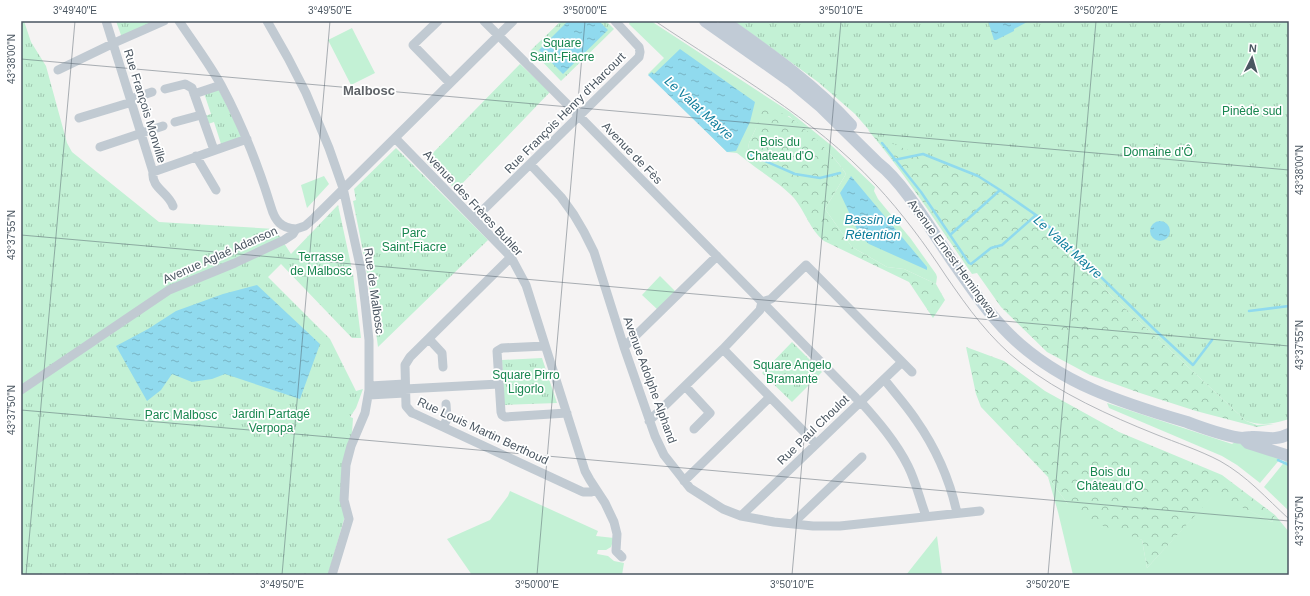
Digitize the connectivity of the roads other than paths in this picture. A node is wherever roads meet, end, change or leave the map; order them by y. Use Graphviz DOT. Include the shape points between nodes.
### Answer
graph roads {
  1 [pos="106,21"];
  2 [pos="164,21"];
  3 [pos="179,21"];
  4 [pos="267,21"];
  5 [pos="438,21"];
  6 [pos="484,21"];
  7 [pos="513,21"];
  8 [pos="615,21"];
  9 [pos="705,21"];
  10 [pos="724,21"];
  11 [pos="498,36"];
  12 [pos="114,43"];
  13 [pos="58,70"];
  14 [pos="450,83"];
  15 [pos="221,85"];
  16 [pos="165,89"];
  17 [pos="152,92"];
  18 [pos="194,94"];
  19 [pos="131,100"];
  20 [pos="201,115"];
  21 [pos="579,116"];
  22 [pos="79,118"];
  23 [pos="175,122"];
  24 [pos="163,126"];
  25 [pos="141,133"];
  26 [pos="395,138"];
  27 [pos="247,139"];
  28 [pos="100,147"];
  29 [pos="214,150"];
  30 [pos="196,156"];
  31 [pos="530,164"];
  32 [pos="886,169"];
  33 [pos="153,172"];
  34 [pos="343,188"];
  35 [pos="216,190"];
  36 [pos="173,206"];
  37 [pos="474,219"];
  38 [pos="296,229"];
  39 [pos="717,256"];
  40 [pos="511,257"];
  41 [pos="764,304"];
  42 [pos="429,339"];
  43 [pos="545,346"];
  44 [pos="624,347"];
  45 [pos="723,350"];
  46 [pos="902,362"];
  47 [pos="443,367"];
  48 [pos="912,372"];
  49 [pos="884,379"];
  50 [pos="499,384"];
  51 [pos="685,386"];
  52 [pos="405,389"];
  53 [pos="21,390"];
  54 [pos="369,391"];
  55 [pos="770,396"];
  56 [pos="858,400"];
  57 [pos="446,404"];
  58 [pos="567,413"];
  59 [pos="649,421"];
  60 [pos="443,427"];
  61 [pos="694,429"];
  62 [pos="1289,434"];
  63 [pos="1243,438"];
  64 [pos="816,444"];
  65 [pos="1289,456"];
  66 [pos="862,457"];
  67 [pos="684,481"];
  68 [pos="596,490"];
  69 [pos="980,511"];
  70 [pos="957,513"];
  71 [pos="741,516"];
  72 [pos="926,516"];
  73 [pos="792,524"];
  74 [pos="622,557"];
  75 [pos="332,575"];
  1 -- 12 [label="street, Rue François Monville"];
  2 -- 12 [label="street"];
  3 -- 15 [label="street"];
  4 -- 34 [label="street, Rue de Malbosc" via="306,93"];
  5 -- 14 [label="street" via="413,46"];
  6 -- 11 [label="street, Avenue de Fès"];
  7 -- 11 [label="street, Avenue Aglaé Adanson"];
  8 -- 21 [label="street, Rue François Henry d'Harcourt" via="640,47 639,57"];
  9 -- 32 [label="main road, Avenue Ernest Hemingway" via="790,81"];
  10 -- 32 [label="main road, Avenue Ernest Hemingway" via="818,92 881,158"];
  11 -- 14 [label="street, Avenue Aglaé Adanson"];
  11 -- 21 [label="street, Avenue de Fès"];
  12 -- 13 [label="street"];
  12 -- 19 [label="street, Rue François Monville"];
  14 -- 26 [label="street, Avenue Aglaé Adanson"];
  15 -- 18 [label="street"];
  15 -- 27 [label="street"];
  16 -- 18 [label="street" via="185,84 192,88"];
  17 -- 19 [label="street"];
  18 -- 20 [label="street"];
  19 -- 22 [label="street"];
  19 -- 25 [label="street, Rue François Monville"];
  20 -- 23 [label="street"];
  20 -- 29 [label="street"];
  21 -- 31 [label="street, Rue François Henry d'Harcourt"];
  21 -- 39 [label="street, Avenue de Fès"];
  24 -- 25 [label="street"];
  25 -- 28 [label="street"];
  25 -- 33 [label="street, Rue François Monville"];
  26 -- 34 [label="street, Avenue Aglaé Adanson"];
  26 -- 37 [label="street, Avenue des Frères Buhler"];
  27 -- 29 [label="street, Rue François Monville"];
  27 -- 38 [label="street" via="273,215 283,225"];
  29 -- 30 [label="street, Rue François Monville"];
  30 -- 33 [label="street, Rue François Monville"];
  30 -- 35 [label="street"];
  31 -- 37 [label="street, Rue François Henry d'Harcourt"];
  31 -- 44 [label="street, Avenue Adolphe Alphand" via="561,197 584,232 594,252"];
  32 -- 63 [label="main road, Avenue Ernest Hemingway" via="987,309 1010,335 1039,360 1073,381 1113,399"];
  33 -- 36 [label="street" via="155,185 169,198"];
  34 -- 38 [label="street, Avenue Aglaé Adanson" via="305,226"];
  34 -- 54 [label="street, Rue de Malbosc" via="361,270 370,340"];
  37 -- 40 [label="street, Avenue des Frères Buhler"];
  38 -- 53 [label="street, Avenue Aglaé Adanson" via="294,234 284,240 169,290"];
  39 -- 41 [label="street, Avenue de Fès"];
  39 -- 44 [label="street"];
  40 -- 42 [label="street, Rue Louis Martin Berthoud"];
  40 -- 43 [label="street, Avenue des Frères Buhler" via="526,285"];
  41 -- 45 [label="street"];
  41 -- 46 [label="street" via="806,265"];
  41 -- 56 [label="street, Avenue de Fès"];
  42 -- 47 [label="street" via="442,352"];
  42 -- 52 [label="street, Rue Louis Martin Berthoud" via="405,365"];
  43 -- 50 [label="street" via="502,348 497,351"];
  43 -- 58 [label="street, Avenue des Frères Buhler"];
  44 -- 59 [label="street, Avenue Adolphe Alphand"];
  45 -- 51 [label="street"];
  45 -- 55 [label="street"];
  46 -- 48 [label="street"];
  46 -- 49 [label="street, Rue Paul Choulot"];
  49 -- 56 [label="street, Rue Paul Choulot"];
  49 -- 70 [label="street" via="916,420 932,448"];
  50 -- 52 [label="street"];
  50 -- 58 [label="street" via="502,416"];
  51 -- 59 [label="street"];
  51 -- 61 [label="street" via="710,413"];
  52 -- 54 [label="street"];
  52 -- 60 [label="street, Rue Louis Martin Berthoud" via="406,406 412,413"];
  54 -- 75 [label="street, Rue de Malbosc" via="365,413 350,449 345,474 344,500 349,519"];
  55 -- 64 [label="street"];
  55 -- 67 [label="street"];
  56 -- 64 [label="street, Rue Paul Choulot"];
  56 -- 72 [label="street, Avenue de Fès" via="885,429 898,448 908,467"];
  57 -- 60 [label="street" via="448,418"];
  58 -- 68 [label="street, Avenue des Frères Buhler" via="585,471"];
  59 -- 67 [label="street, Avenue Adolphe Alphand" via="664,455"];
  60 -- 68 [label="street, Rue Louis Martin Berthoud" via="583,492"];
  62 -- 63 [label="main road, Avenue Ernest Hemingway" via="1271,439"];
  63 -- 65 [label="main road, Avenue Ernest Hemingway" via="1248,443"];
  64 -- 71 [label="street, Rue Paul Choulot"];
  66 -- 73 [label="street"];
  67 -- 71 [label="street, Avenue Adolphe Alphand" via="713,504"];
  68 -- 74 [label="street, Avenue des Frères Buhler" via="611,513 617,534 616,551"];
  69 -- 70 [label="street, Avenue Adolphe Alphand"];
  70 -- 72 [label="street, Avenue Adolphe Alphand"];
  71 -- 73 [label="street, Avenue Adolphe Alphand"];
  72 -- 73 [label="street, Avenue Adolphe Alphand" via="840,526"];
}
